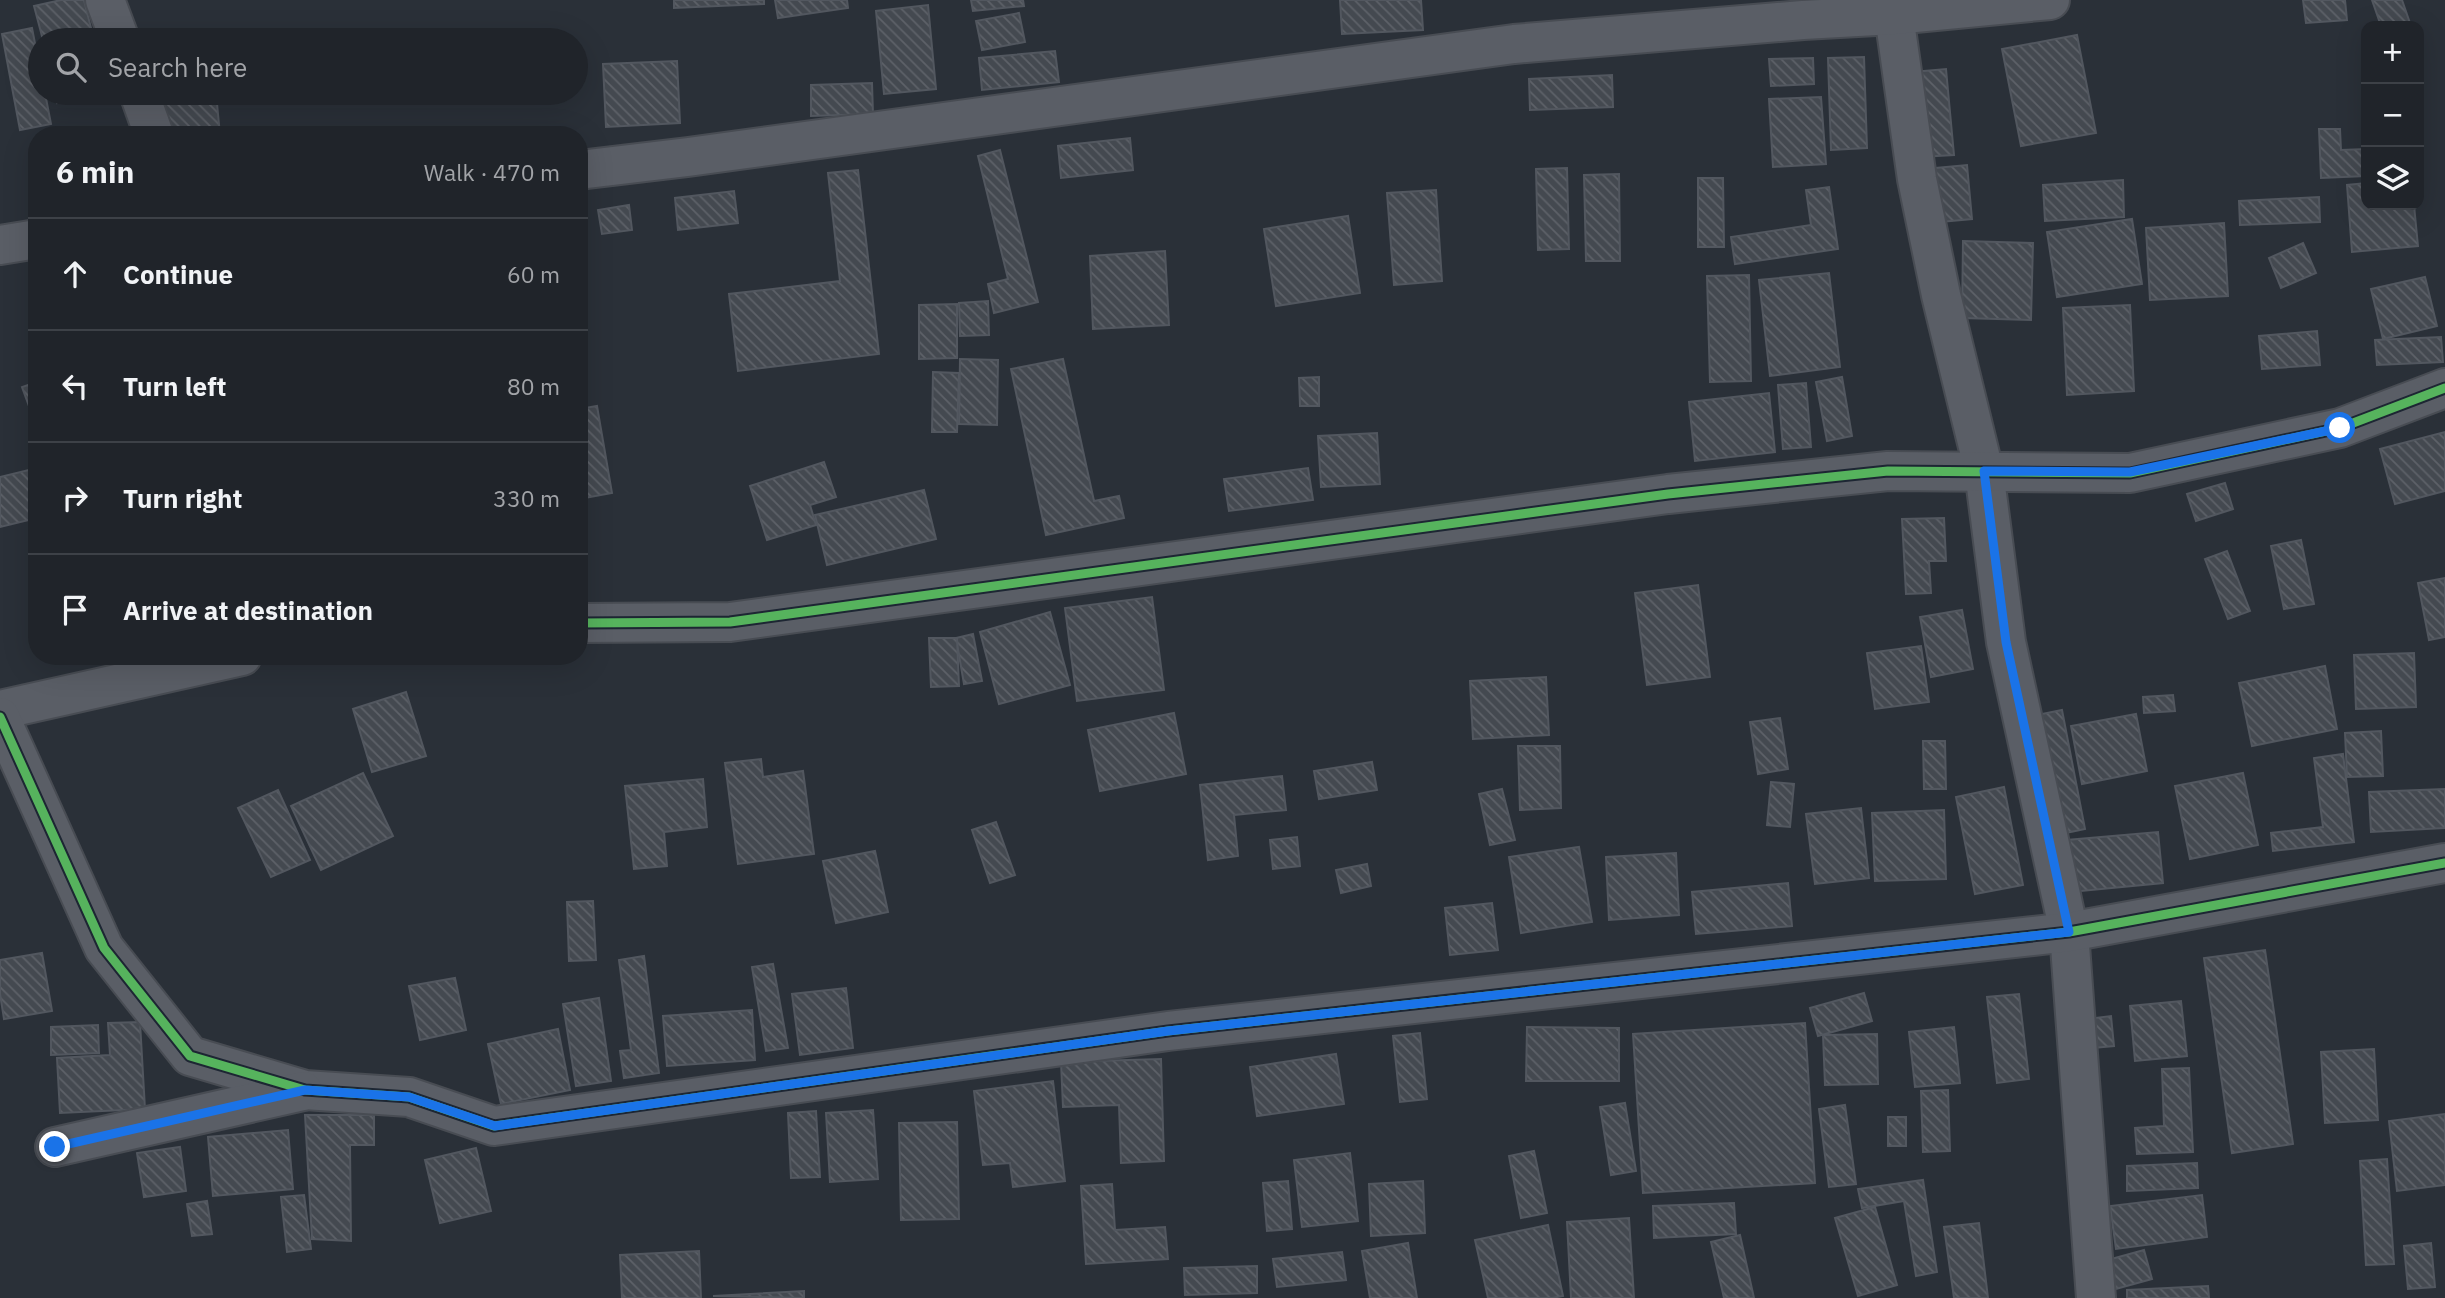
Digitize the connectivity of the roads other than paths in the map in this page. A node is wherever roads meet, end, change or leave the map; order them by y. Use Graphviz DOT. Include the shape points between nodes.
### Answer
graph roads {
  1 [pos="105,0"];
  2 [pos="2050,0"];
  3 [pos="1888,8"];
  4 [pos="1807,10"];
  5 [pos="116,28"];
  6 [pos="143,105"];
  7 [pos="151,126"];
  8 [pos="588,169"];
  9 [pos="28,240"];
  10 [pos="0,244"];
  11 [pos="2445,388"];
  12 [pos="1984,471"];
  13 [pos="588,623"];
  14 [pos="202,665"];
  15 [pos="0,710"];
  16 [pos="0,717"];
  17 [pos="2445,863"];
  18 [pos="2069,932"];
  19 [pos="305,1090"];
  20 [pos="55,1147"];
  21 [pos="2096,1298"];
  1 -- 5 [label="street"];
  2 -- 3 [label="street"];
  3 -- 4 [label="street"];
  3 -- 12 [label="street" via="1941,295"];
  4 -- 8 [label="street" via="1514,44"];
  6 -- 7 [label="street"];
  9 -- 10 [label="street"];
  11 -- 12 [label="street" via="2340,428 2130,472"];
  12 -- 13 [label="street" via="1888,471 1668,494 730,622"];
  12 -- 18 [label="street" via="2006,642"];
  14 -- 15 [label="street"];
  16 -- 19 [label="street" via="104,948 190,1056"];
  17 -- 18 [label="street"];
  18 -- 19 [label="street" via="1168,1031 495,1126 409,1097"];
  18 -- 21 [label="street"];
  19 -- 20 [label="street"];
}
